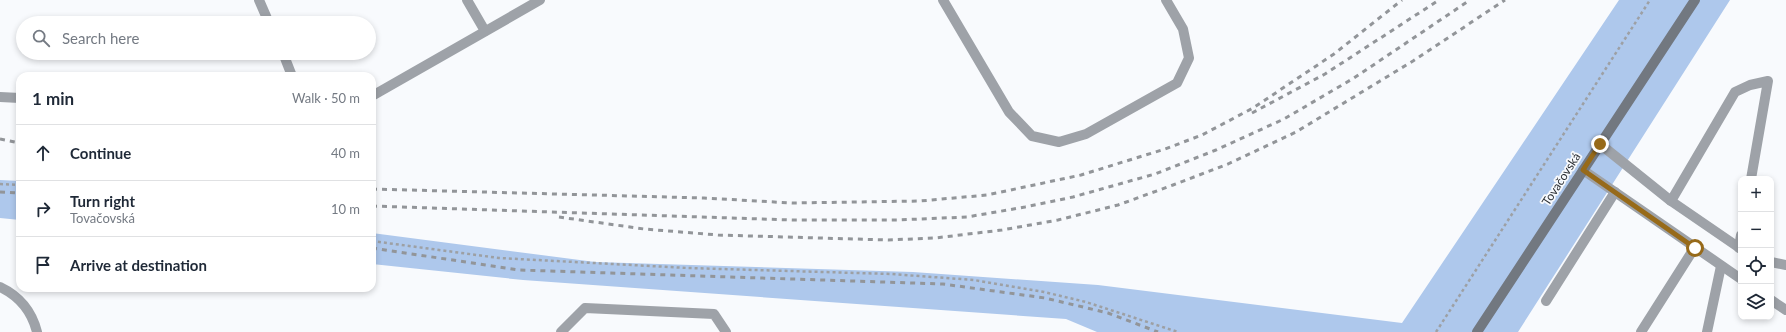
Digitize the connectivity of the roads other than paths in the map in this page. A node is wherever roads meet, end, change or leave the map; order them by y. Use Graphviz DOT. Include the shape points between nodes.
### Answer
graph roads {
  1 [pos="259,0"];
  2 [pos="467,0"];
  3 [pos="540,0"];
  4 [pos="943,0"];
  5 [pos="1166,0"];
  6 [pos="1695,0"];
  7 [pos="266,16"];
  8 [pos="485,31"];
  9 [pos="286,60"];
  10 [pos="290,72"];
  11 [pos="376,94"];
  12 [pos="0,97"];
  13 [pos="16,98"];
  14 [pos="1600,144"];
  15 [pos="1583,170"];
  16 [pos="1752,176"];
  17 [pos="1615,192"];
  18 [pos="1671,201"];
  19 [pos="1695,248"];
  20 [pos="1739,248"];
  21 [pos="1774,263"];
  22 [pos="1786,265"];
  23 [pos="1721,266"];
  24 [pos="1738,277"];
  25 [pos="0,287"];
  26 [pos="1546,301"];
  27 [pos="1774,302"];
  28 [pos="1786,310"];
  29 [pos="37,332"];
  30 [pos="561,332"];
  31 [pos="726,332"];
  32 [pos="1477,332"];
  33 [pos="1641,332"];
  34 [pos="1707,332"];
  1 -- 7 [label="lane"];
  2 -- 8 [label="lane"];
  3 -- 8 [label="lane"];
  4 -- 5 [label="lane" via="1008,112 1032,136 1059,142 1086,134 1177,83 1189,58 1183,29"];
  6 -- 14 [label="main road, Tovačovská"];
  8 -- 11 [label="lane"];
  9 -- 10 [label="lane"];
  12 -- 13 [label="lane"];
  14 -- 15 [label="main road, Tovačovská"];
  14 -- 18 [label="lane"];
  15 -- 17 [label="lane"];
  15 -- 32 [label="main road, Tovačovská"];
  16 -- 18 [label="lane" via="1768,80 1736,92"];
  17 -- 19 [label="lane"];
  17 -- 26 [label="lane"];
  18 -- 20 [label="lane"];
  19 -- 23 [label="lane"];
  19 -- 33 [label="lane"];
  21 -- 22 [label="lane"];
  23 -- 24 [label="lane"];
  23 -- 34 [label="lane"];
  25 -- 29 [label="lane" via="18,299 29,312"];
  27 -- 28 [label="lane"];
  30 -- 31 [label="lane" via="584,308 714,314"];
}
